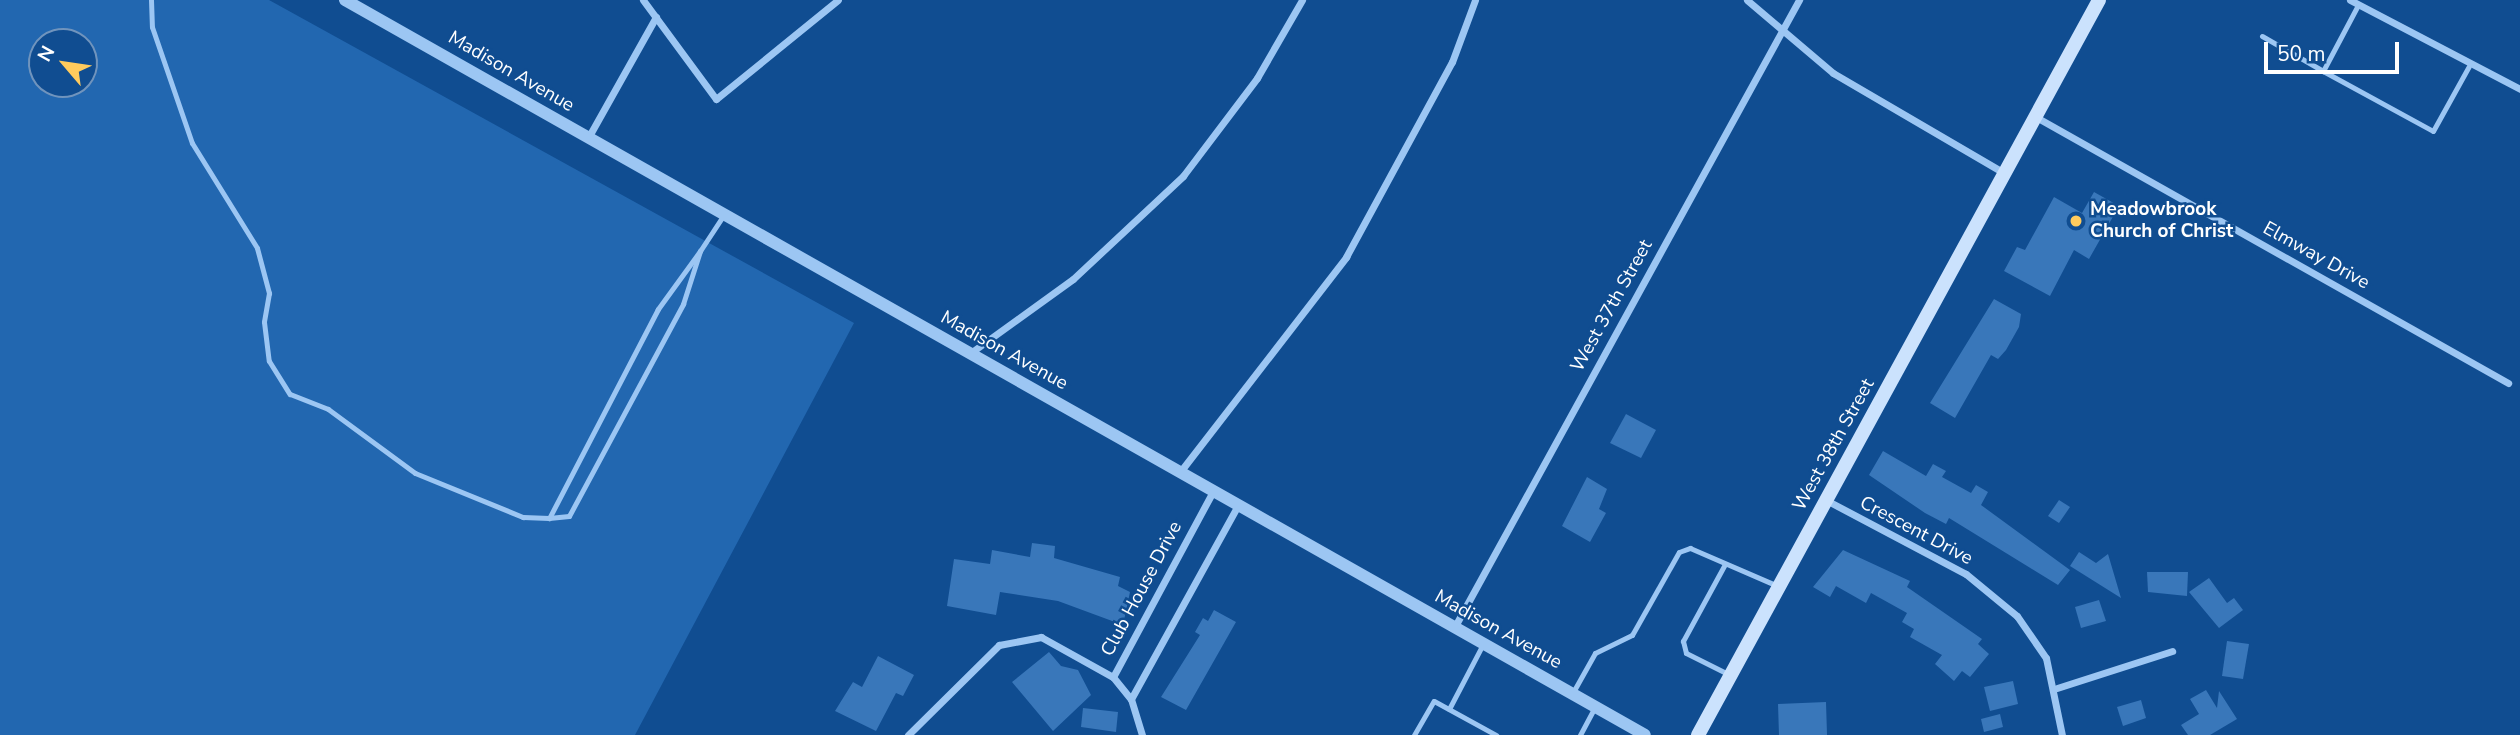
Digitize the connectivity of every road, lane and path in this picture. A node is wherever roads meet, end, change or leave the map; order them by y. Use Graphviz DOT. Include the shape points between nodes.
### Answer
graph roads {
  1 [pos="151,0"];
  2 [pos="345,0"];
  3 [pos="643,0"];
  4 [pos="838,0"];
  5 [pos="1302,0"];
  6 [pos="1475,0"];
  7 [pos="1747,0"];
  8 [pos="1799,0"];
  9 [pos="2099,0"];
  10 [pos="2350,0"];
  11 [pos="2358,5"];
  12 [pos="656,17"];
  13 [pos="1782,31"];
  14 [pos="2262,36"];
  15 [pos="2469,66"];
  16 [pos="2323,71"];
  17 [pos="2520,89"];
  18 [pos="2035,116"];
  19 [pos="588,138"];
  20 [pos="2004,173"];
  21 [pos="723,215"];
  22 [pos="700,251"];
  23 [pos="970,354"];
  24 [pos="2508,383"];
  25 [pos="1180,472"];
  26 [pos="1213,491"];
  27 [pos="1826,500"];
  28 [pos="1238,505"];
  29 [pos="549,518"];
  30 [pos="1725,564"];
  31 [pos="1779,587"];
  32 [pos="1454,628"];
  33 [pos="1483,644"];
  34 [pos="2172,651"];
  35 [pos="1731,675"];
  36 [pos="1113,677"];
  37 [pos="2057,688"];
  38 [pos="1572,694"];
  39 [pos="1132,699"];
  40 [pos="1595,707"];
  41 [pos="1449,709"];
  42 [pos="908,735"];
  43 [pos="1142,735"];
  44 [pos="1415,735"];
  45 [pos="1496,735"];
  46 [pos="1580,735"];
  47 [pos="1645,735"];
  48 [pos="1698,735"];
  49 [pos="2062,735"];
  1 -- 29 [label="lane" via="152,27 192,143 257,248 269,293 264,322 269,361 290,394 328,409 415,473 523,517"];
  2 -- 19 [label="street, Madison Avenue"];
  3 -- 12 [label="street"];
  4 -- 12 [label="street" via="716,99"];
  5 -- 23 [label="street" via="1257,78 1183,176 1105,252"];
  6 -- 25 [label="street" via="1452,62 1346,257"];
  7 -- 13 [label="street"];
  8 -- 13 [label="street, West 37th Street"];
  9 -- 18 [label="main road"];
  10 -- 11 [label="street"];
  11 -- 15 [label="street"];
  11 -- 16 [label="lane"];
  12 -- 19 [label="street"];
  13 -- 20 [label="street" via="1833,73"];
  13 -- 32 [label="street, West 37th Street"];
  14 -- 16 [label="lane"];
  15 -- 16 [label="lane" via="2433,131"];
  15 -- 17 [label="street"];
  18 -- 20 [label="main road, West 38th Street"];
  18 -- 24 [label="street, Elmway Drive"];
  19 -- 21 [label="street, Madison Avenue"];
  20 -- 27 [label="main road, West 38th Street"];
  21 -- 22 [label="lane"];
  21 -- 23 [label="street, Madison Avenue"];
  22 -- 29 [label="lane" via="658,309"];
  22 -- 29 [label="lane" via="683,304 581,498 569,516"];
  23 -- 25 [label="street, Madison Avenue"];
  25 -- 26 [label="street, Madison Avenue"];
  26 -- 28 [label="street, Madison Avenue"];
  26 -- 36 [label="street, Club House Drive"];
  27 -- 31 [label="main road, West 38th Street"];
  27 -- 37 [label="street, Crescent Drive" via="1966,574 2017,617"];
  28 -- 32 [label="street, Madison Avenue"];
  28 -- 39 [label="street"];
  30 -- 31 [label="lane"];
  30 -- 35 [label="lane" via="1683,641 1686,653"];
  30 -- 38 [label="lane" via="1690,548 1679,552 1632,635 1595,653"];
  31 -- 35 [label="main road, West 38th Street"];
  32 -- 33 [label="street, Madison Avenue"];
  33 -- 38 [label="street, Madison Avenue"];
  33 -- 41 [label="lane"];
  34 -- 37 [label="street"];
  35 -- 48 [label="main road, West 38th Street"];
  36 -- 39 [label="street, Club House Drive"];
  36 -- 42 [label="street" via="1059,642 1020,638 983,657"];
  37 -- 49 [label="street, Crescent Drive"];
  38 -- 40 [label="street, Madison Avenue"];
  39 -- 43 [label="street, Club House Drive"];
  40 -- 46 [label="lane"];
  40 -- 47 [label="street, Madison Avenue"];
  41 -- 44 [label="lane" via="1434,701"];
  41 -- 45 [label="lane"];
}
